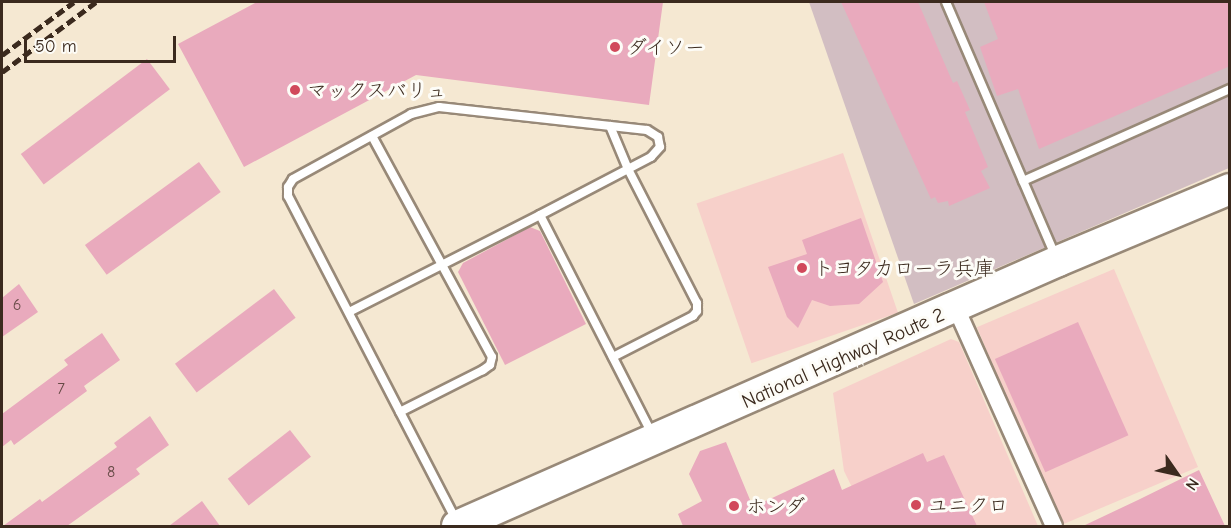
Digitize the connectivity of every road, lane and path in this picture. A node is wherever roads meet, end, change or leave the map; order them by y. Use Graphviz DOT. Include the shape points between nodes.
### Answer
graph roads {
  1 [pos="946,2"];
  2 [pos="1230,89"];
  3 [pos="610,126"];
  4 [pos="372,136"];
  5 [pos="628,170"];
  6 [pos="1023,181"];
  7 [pos="1230,189"];
  8 [pos="540,215"];
  9 [pos="1058,261"];
  10 [pos="443,264"];
  11 [pos="956,308"];
  12 [pos="348,312"];
  13 [pos="613,357"];
  14 [pos="400,412"];
  15 [pos="655,440"];
  16 [pos="458,526"];
  17 [pos="1054,526"];
  1 -- 6 [label="lane"];
  2 -- 6 [label="lane"];
  3 -- 4 [label="lane" via="438,107 411,114"];
  3 -- 5 [label="lane"];
  3 -- 5 [label="lane" via="647,130 658,137 660,147 651,157"];
  4 -- 10 [label="lane"];
  4 -- 12 [label="lane" via="293,179 288,187 288,196"];
  5 -- 8 [label="lane"];
  5 -- 13 [label="lane" via="697,311"];
  6 -- 9 [label="lane"];
  7 -- 9 [label="highway, National Highway Route 2"];
  8 -- 10 [label="lane"];
  8 -- 13 [label="lane"];
  9 -- 11 [label="highway, National Highway Route 2"];
  10 -- 12 [label="lane"];
  10 -- 14 [label="lane" via="492,357 490,365"];
  11 -- 15 [label="highway, National Highway Route 2"];
  11 -- 17 [label="street"];
  12 -- 14 [label="lane"];
  13 -- 15 [label="lane"];
  14 -- 16 [label="lane"];
  15 -- 16 [label="highway, National Highway Route 2"];
}
